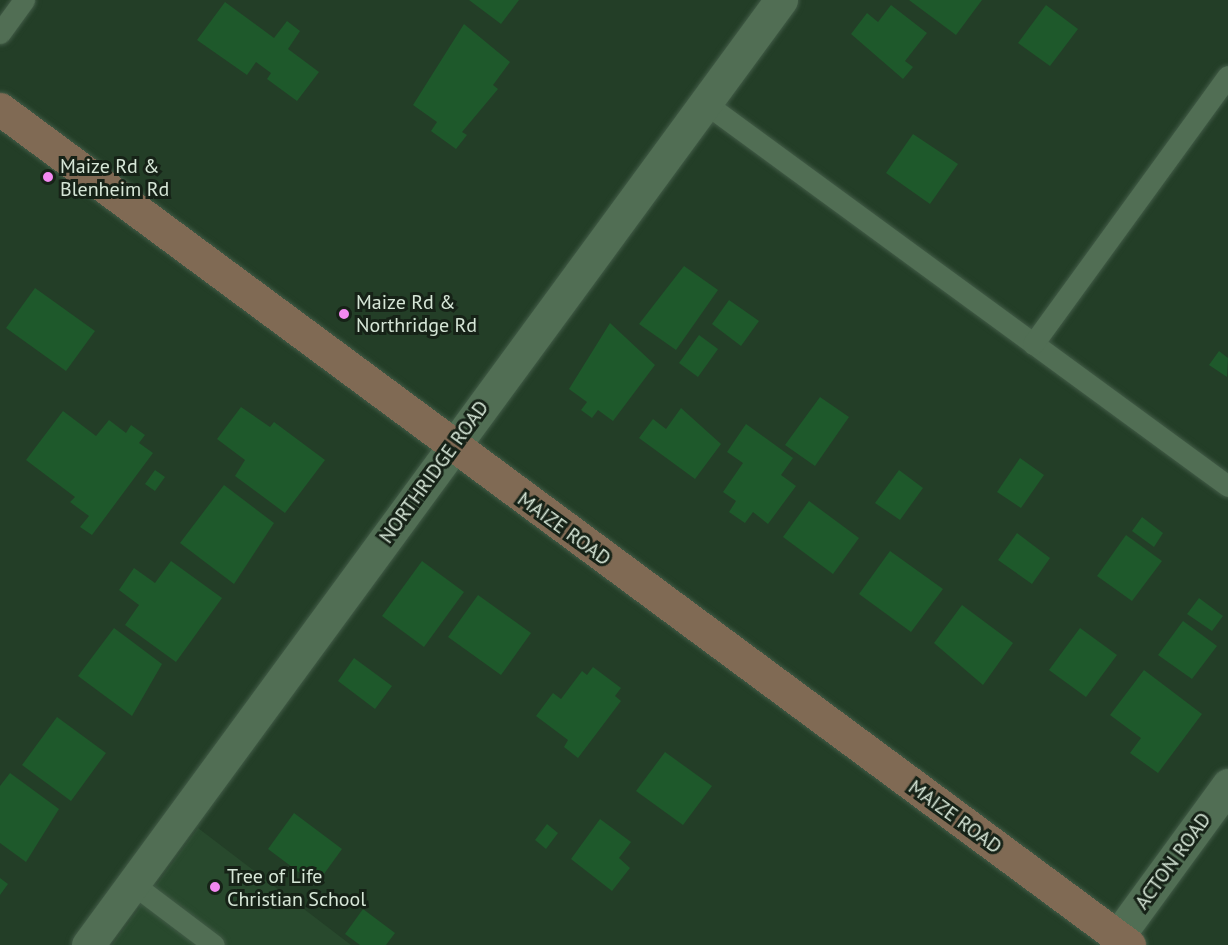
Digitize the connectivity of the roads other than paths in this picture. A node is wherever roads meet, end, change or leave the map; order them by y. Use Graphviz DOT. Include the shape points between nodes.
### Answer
graph roads {
  1 [pos="24,0"];
  2 [pos="781,0"];
  3 [pos="0,33"];
  4 [pos="1228,76"];
  5 [pos="705,103"];
  6 [pos="0,109"];
  7 [pos="1033,344"];
  8 [pos="453,447"];
  9 [pos="1228,486"];
  10 [pos="1228,785"];
  11 [pos="133,884"];
  12 [pos="1124,941"];
  13 [pos="88,945"];
  14 [pos="214,945"];
  1 -- 3 [label="lane"];
  2 -- 5 [label="street, NORTHRIDGE ROAD"];
  4 -- 7 [label="lane"];
  5 -- 7 [label="lane"];
  5 -- 8 [label="street, NORTHRIDGE ROAD"];
  6 -- 8 [label="street, MAIZE ROAD"];
  7 -- 9 [label="lane"];
  8 -- 11 [label="street, NORTHRIDGE ROAD"];
  8 -- 12 [label="street, MAIZE ROAD"];
  10 -- 12 [label="street, ACTON ROAD"];
  11 -- 13 [label="street, NORTHRIDGE ROAD"];
  11 -- 14 [label="lane"];
}
